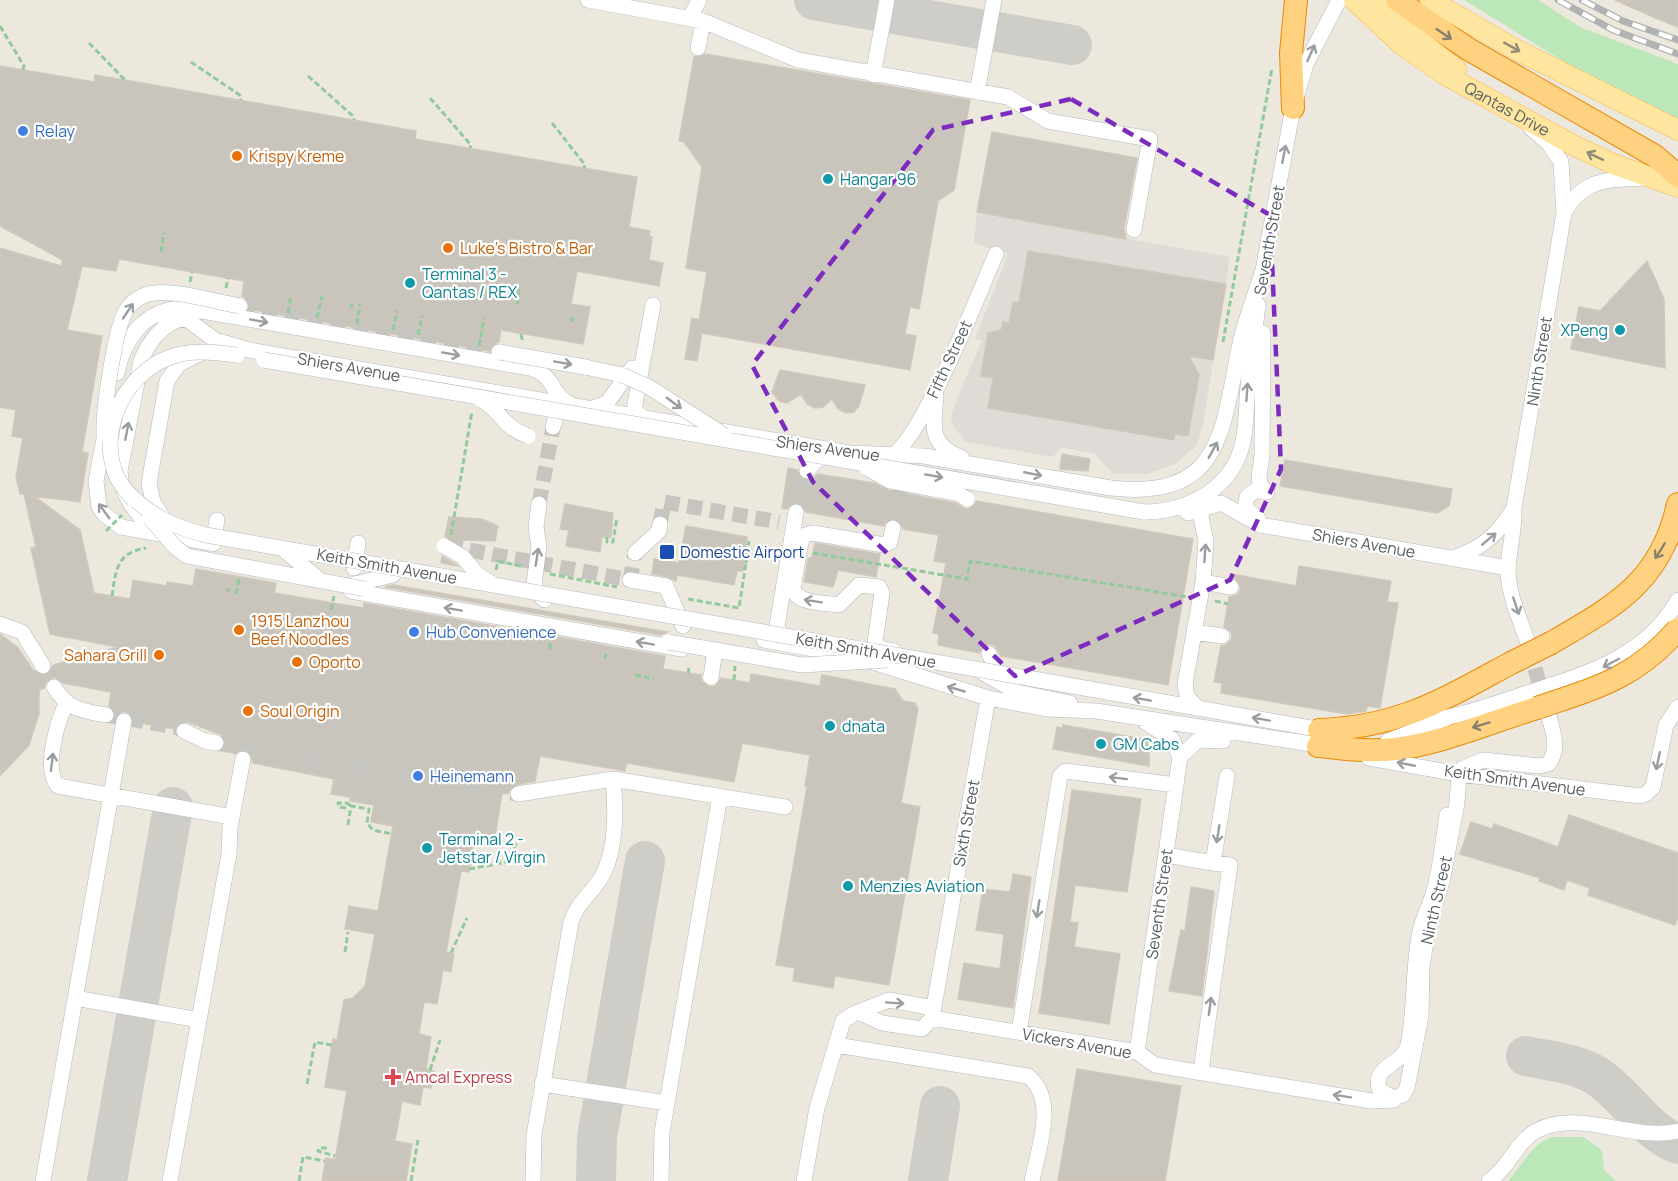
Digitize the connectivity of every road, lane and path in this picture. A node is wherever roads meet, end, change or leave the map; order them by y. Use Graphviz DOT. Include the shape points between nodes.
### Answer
graph roads {
  1 [pos="588,0"];
  2 [pos="699,0"];
  3 [pos="887,0"];
  4 [pos="993,0"];
  5 [pos="1296,0"];
  6 [pos="1339,0"];
  7 [pos="1354,0"];
  8 [pos="1378,0"];
  9 [pos="1396,0"];
  10 [pos="1430,0"];
  11 [pos="697,19"];
  12 [pos="0,26"];
  13 [pos="89,43"];
  14 [pos="698,48"];
  15 [pos="1274,57"];
  16 [pos="191,62"];
  17 [pos="23,70"];
  18 [pos="873,75"];
  19 [pos="308,76"];
  20 [pos="125,80"];
  21 [pos="977,92"];
  22 [pos="430,98"];
  23 [pos="241,100"];
  24 [pos="1497,103"];
  25 [pos="1293,108"];
  26 [pos="1516,114"];
  27 [pos="354,120"];
  28 [pos="552,123"];
  29 [pos="1678,130"];
  30 [pos="470,148"];
  31 [pos="584,168"];
  32 [pos="1678,176"];
  33 [pos="1649,178"];
  34 [pos="1678,187"];
  35 [pos="1564,213"];
  36 [pos="1134,230"];
  37 [pos="164,233"];
  38 [pos="161,252"];
  39 [pos="996,254"];
  40 [pos="1262,273"];
  41 [pos="519,285"];
  42 [pos="321,296"];
  43 [pos="360,303"];
  44 [pos="517,304"];
  45 [pos="653,305"];
  46 [pos="240,306"];
  47 [pos="397,311"];
  48 [pos="207,312"];
  49 [pos="422,316"];
  50 [pos="181,318"];
  51 [pos="317,320"];
  52 [pos="144,322"];
  53 [pos="357,326"];
  54 [pos="418,337"];
  55 [pos="391,344"];
  56 [pos="249,350"];
  57 [pos="644,351"];
  58 [pos="1222,351"];
  59 [pos="499,352"];
  60 [pos="936,389"];
  61 [pos="473,403"];
  62 [pos="570,405"];
  63 [pos="589,408"];
  64 [pos="644,418"];
  65 [pos="553,427"];
  66 [pos="528,436"];
  67 [pos="744,443"];
  68 [pos="837,451"];
  69 [pos="891,456"];
  70 [pos="924,456"];
  71 [pos="856,463"];
  72 [pos="976,464"];
  73 [pos="114,469"];
  74 [pos="807,471"];
  75 [pos="1220,484"];
  76 [pos="900,487"];
  77 [pos="129,494"];
  78 [pos="967,500"];
  79 [pos="539,504"];
  80 [pos="1678,504"];
  81 [pos="1203,507"];
  82 [pos="1514,508"];
  83 [pos="1144,512"];
  84 [pos="122,515"];
  85 [pos="617,517"];
  86 [pos="217,520"];
  87 [pos="779,522"];
  88 [pos="660,524"];
  89 [pos="893,528"];
  90 [pos="106,531"];
  91 [pos="1296,532"];
  92 [pos="607,537"];
  93 [pos="160,538"];
  94 [pos="195,540"];
  95 [pos="749,541"];
  96 [pos="443,542"];
  97 [pos="358,543"];
  98 [pos="213,544"];
  99 [pos="799,550"];
  100 [pos="283,552"];
  101 [pos="635,553"];
  102 [pos="1453,558"];
  103 [pos="745,563"];
  104 [pos="354,568"];
  105 [pos="1508,568"];
  106 [pos="240,572"];
  107 [pos="393,575"];
  108 [pos="630,580"];
  109 [pos="1203,582"];
  110 [pos="326,585"];
  111 [pos="499,586"];
  112 [pos="1230,587"];
  113 [pos="365,589"];
  114 [pos="236,594"];
  115 [pos="112,596"];
  116 [pos="1200,599"];
  117 [pos="1678,600"];
  118 [pos="550,602"];
  119 [pos="1228,604"];
  120 [pos="1678,610"];
  121 [pos="0,624"];
  122 [pos="683,626"];
  123 [pos="1668,629"];
  124 [pos="1194,632"];
  125 [pos="491,634"];
  126 [pos="1222,636"];
  127 [pos="491,639"];
  128 [pos="668,642"];
  129 [pos="1528,643"];
  130 [pos="799,646"];
  131 [pos="716,650"];
  132 [pos="989,654"];
  133 [pos="916,659"];
  134 [pos="43,666"];
  135 [pos="689,668"];
  136 [pos="688,673"];
  137 [pos="635,675"];
  138 [pos="711,677"];
  139 [pos="654,679"];
  140 [pos="54,687"];
  141 [pos="1005,687"];
  142 [pos="988,698"];
  143 [pos="66,704"];
  144 [pos="1678,707"];
  145 [pos="1199,709"];
  146 [pos="1096,711"];
  147 [pos="1543,712"];
  148 [pos="106,715"];
  149 [pos="1138,718"];
  150 [pos="123,721"];
  151 [pos="184,731"];
  152 [pos="1318,738"];
  153 [pos="1288,741"];
  154 [pos="216,743"];
  155 [pos="1180,757"];
  156 [pos="243,759"];
  157 [pos="1459,774"];
  158 [pos="1227,776"];
  159 [pos="613,779"];
  160 [pos="1176,785"];
  161 [pos="518,794"];
  162 [pos="110,796"];
  163 [pos="720,796"];
  164 [pos="351,806"];
  165 [pos="785,807"];
  166 [pos="346,808"];
  167 [pos="1447,815"];
  168 [pos="232,817"];
  169 [pos="348,825"];
  170 [pos="392,834"];
  171 [pos="516,843"];
  172 [pos="1166,855"];
  173 [pos="1213,863"];
  174 [pos="469,869"];
  175 [pos="467,918"];
  176 [pos="348,932"];
  177 [pos="345,952"];
  178 [pos="451,953"];
  179 [pos="75,998"];
  180 [pos="858,1012"];
  181 [pos="933,1013"];
  182 [pos="199,1020"];
  183 [pos="1019,1032"];
  184 [pos="440,1040"];
  185 [pos="332,1045"];
  186 [pos="836,1045"];
  187 [pos="1137,1052"];
  188 [pos="1202,1064"];
  189 [pos="430,1070"];
  190 [pos="307,1084"];
  191 [pos="542,1084"];
  192 [pos="1400,1097"];
  193 [pos="668,1103"];
  194 [pos="1678,1131"];
  195 [pos="418,1140"];
  196 [pos="327,1148"];
  197 [pos="335,1155"];
  198 [pos="326,1161"];
  199 [pos="43,1181"];
  200 [pos="170,1181"];
  201 [pos="299,1181"];
  202 [pos="411,1181"];
  203 [pos="533,1181"];
  204 [pos="661,1181"];
  205 [pos="804,1181"];
  206 [pos="1032,1181"];
  207 [pos="1489,1181"];
  1 -- 11 [label="street"];
  2 -- 11 [label="street"];
  3 -- 18 [label="street"];
  4 -- 21 [label="street"];
  5 -- 25 [label="highway" via="1291,53"];
  25 -- 6 [label="street, Seventh Street, one-way" via="1306,64"];
  7 -- 24 [label="main road, Qantas Drive" via="1422,60"];
  8 -- 24 [label="main road" via="1413,35"];
  9 -- 32 [label="highway, one-way" via="1468,49 1654,156"];
  10 -- 29 [label="main road, one-way" via="1547,66"];
  11 -- 14 [label="street"];
  11 -- 18 [label="street" via="798,60"];
  12 -- 17 [label="path"];
  13 -- 20 [label="path"];
  15 -- 58 [label="path"];
  16 -- 23 [label="path" via="241,96"];
  18 -- 21 [label="street"];
  19 -- 27 [label="path"];
  21 -- 36 [label="street" via="1008,97 1048,121 1150,139"];
  22 -- 30 [label="path"];
  24 -- 26 [label="main road, Qantas Drive"];
  40 -- 25 [label="street, Seventh Street, one-way"];
  33 -- 26 [label="main road, Qantas Drive, one-way" via="1571,144"];
  26 -- 35 [label="street, Ninth Street" via="1549,144 1561,162"];
  28 -- 31 [label="path"];
  33 -- 34 [label="main road, Qantas Drive"];
  33 -- 35 [label="street" via="1609,180 1589,186 1575,196"];
  35 -- 82 [label="street, Ninth Street"];
  37 -- 38 [label="path"];
  39 -- 60 [label="street, Fifth Street"];
  72 -- 40 [label="street, Shiers Avenue, one-way" via="1125,489 1157,488 1190,476 1207,461 1220,435 1239,346"];
  75 -- 40 [label="street, Seventh Street, one-way" via="1235,466 1243,442"];
  40 -- 91 [label="street" via="1262,456 1258,476 1267,492 1251,492 1245,508 1257,518"];
  41 -- 44 [label="path"];
  42 -- 51 [label="path"];
  43 -- 53 [label="path"];
  45 -- 57 [label="street"];
  73 -- 46 [label="street, one-way, bridge" via="105,446 104,421 126,309 144,296 161,292"];
  47 -- 55 [label="path"];
  48 -- 50 [label="street"];
  48 -- 52 [label="street" via="172,309"];
  48 -- 55 [label="street, one-way"];
  49 -- 54 [label="path"];
  50 -- 52 [label="street"];
  50 -- 56 [label="street" via="215,340"];
  93 -- 50 [label="street, one-way" via="128,500 120,471 141,361 165,326"];
  93 -- 52 [label="street, Keith Smith Avenue, one-way" via="112,521 99,507 95,491 120,356 128,339"];
  55 -- 62 [label="street, one-way" via="538,370"];
  56 -- 62 [label="street, Shiers Avenue"];
  56 -- 94 [label="street" via="196,355 179,364 167,381 150,472 150,495 163,520"];
  57 -- 63 [label="street" via="611,399 600,408"];
  57 -- 64 [label="street" via="635,408"];
  59 -- 67 [label="street, one-way, bridge" via="622,375 660,393 719,433"];
  60 -- 69 [label="street, Fifth Street" via="905,446"];
  60 -- 72 [label="street" via="933,427 938,440 949,452"];
  61 -- 66 [label="street, bridge" via="492,406 510,429"];
  61 -- 67 [label="street, Shiers Avenue, bridge"];
  61 -- 73 [label="street, Shiers Avenue, bridge" via="237,355 179,354 146,370 122,400 110,441"];
  61 -- 96 [label="path"];
  62 -- 63 [label="street, Shiers Avenue"];
  62 -- 65 [label="street" via="558,410"];
  63 -- 64 [label="street, Shiers Avenue"];
  64 -- 68 [label="street, Shiers Avenue"];
  67 -- 71 [label="street, Shiers Avenue, bridge"];
  68 -- 69 [label="street, Shiers Avenue"];
  68 -- 74 [label="street" via="821,458"];
  69 -- 70 [label="street, Shiers Avenue"];
  70 -- 72 [label="street, Shiers Avenue"];
  70 -- 76 [label="street" via="905,466"];
  71 -- 78 [label="street, bridge" via="890,482 959,494"];
  71 -- 83 [label="street, Shiers Avenue, one-way, bridge"];
  73 -- 77 [label="street, Shiers Avenue, bridge"];
  75 -- 81 [label="street, Seventh Street"];
  75 -- 83 [label="street, Seventh Street" via="1176,510"];
  77 -- 100 [label="street, Keith Smith Avenue, bridge" via="152,515 174,526"];
  77 -- 110 [label="street, bridge" via="175,547 188,556"];
  118 -- 79 [label="street, one-way" via="539,595 534,584"];
  80 -- 152 [label="highway, one-way, bridge" via="1666,542 1648,571 1612,608 1436,703 1402,717"];
  81 -- 83 [label="street" via="1180,516"];
  81 -- 91 [label="street, Shiers Avenue" via="1224,504 1251,522"];
  109 -- 81 [label="street, one-way"];
  102 -- 82 [label="street, Ninth Street, one-way" via="1490,540"];
  82 -- 105 [label="street, Ninth Street"];
  84 -- 90 [label="path, bridge"];
  85 -- 92 [label="path" via="613,542 607,542"];
  86 -- 98 [label="street"];
  87 -- 130 [label="street" via="790,523 796,515 777,626 782,638"];
  88 -- 101 [label="street" via="659,531"];
  89 -- 99 [label="street" via="890,542 884,545 813,533 802,538"];
  91 -- 102 [label="street, Shiers Avenue"];
  93 -- 94 [label="street, Keith Smith Avenue"];
  93 -- 106 [label="street" via="187,560"];
  93 -- 115 [label="path" via="117,564"];
  94 -- 98 [label="street, Keith Smith Avenue"];
  95 -- 103 [label="path"];
  96 -- 111 [label="street, bridge" via="463,556 481,578"];
  97 -- 104 [label="street"];
  98 -- 100 [label="street, Keith Smith Avenue"];
  99 -- 116 [label="path" via="967,579 970,561"];
  141 -- 99 [label="street, one-way" via="971,665 880,648 875,637 882,593 879,587 859,585 839,605 797,597 793,588"];
  100 -- 104 [label="street, Keith Smith Avenue"];
  100 -- 110 [label="street, bridge"];
  100 -- 111 [label="street, Keith Smith Avenue, bridge"];
  102 -- 105 [label="street, Shiers Avenue"];
  104 -- 107 [label="street, Keith Smith Avenue"];
  105 -- 129 [label="street, Ninth Street, one-way" via="1509,586"];
  106 -- 110 [label="street"];
  106 -- 114 [label="path"];
  107 -- 110 [label="street"];
  107 -- 118 [label="street, Keith Smith Avenue"];
  108 -- 122 [label="street" via="666,586"];
  109 -- 112 [label="street"];
  109 -- 116 [label="street"];
  110 -- 113 [label="street, bridge"];
  130 -- 110 [label="street, one-way" via="755,658 736,658"];
  111 -- 133 [label="street, Keith Smith Avenue, bridge"];
  116 -- 119 [label="path"];
  116 -- 124 [label="street"];
  117 -- 123 [label="street"];
  118 -- 122 [label="street, Keith Smith Avenue"];
  120 -- 123 [label="street"];
  121 -- 134 [label="street" via="22,632"];
  122 -- 130 [label="street, Keith Smith Avenue"];
  123 -- 147 [label="highway, bridge" via="1645,662 1623,677"];
  123 -- 152 [label="street, Keith Smith Avenue, one-way" via="1599,669 1452,716 1402,738 1350,747"];
  124 -- 126 [label="street"];
  124 -- 145 [label="street" via="1186,691 1190,702"];
  125 -- 127 [label="path"];
  128 -- 131 [label="street, bridge"];
  142 -- 130 [label="street, Keith Smith Avenue, one-way" via="856,657"];
  131 -- 133 [label="street, bridge" via="802,665"];
  131 -- 138 [label="street, bridge"];
  132 -- 141 [label="street"];
  145 -- 133 [label="street, Keith Smith Avenue, one-way, bridge"];
  135 -- 136 [label="path"];
  137 -- 139 [label="path"];
  140 -- 143 [label="street"];
  141 -- 146 [label="street"];
  142 -- 146 [label="street, Keith Smith Avenue" via="1047,709"];
  142 -- 181 [label="street, Sixth Street"];
  143 -- 148 [label="street"];
  162 -- 143 [label="street, one-way" via="63,788 51,777 59,717"];
  144 -- 157 [label="street, Keith Smith Avenue, one-way" via="1666,725 1653,787 1640,796"];
  152 -- 145 [label="street, Keith Smith Avenue, one-way"];
  146 -- 149 [label="street, Keith Smith Avenue"];
  147 -- 152 [label="highway, one-way" via="1397,749 1348,750"];
  147 -- 157 [label="street" via="1555,745 1548,764 1483,760"];
  149 -- 153 [label="street, Keith Smith Avenue"];
  149 -- 155 [label="street" via="1172,739"];
  150 -- 162 [label="street"];
  151 -- 154 [label="street"];
  152 -- 153 [label="street, Keith Smith Avenue"];
  153 -- 155 [label="street" via="1203,739 1193,743"];
  157 -- 153 [label="street, Keith Smith Avenue, one-way" via="1371,758 1320,756"];
  155 -- 160 [label="street, Seventh Street"];
  156 -- 168 [label="street"];
  157 -- 192 [label="street, Ninth Street" via="1442,882 1426,940 1421,1016 1406,1092"];
  158 -- 173 [label="street, one-way"];
  159 -- 161 [label="street"];
  159 -- 163 [label="street"];
  159 -- 191 [label="street" via="615,814 610,849 602,876 577,907 571,922"];
  160 -- 172 [label="street, Seventh Street"];
  160 -- 183 [label="street, one-way" via="1065,771 1060,776"];
  162 -- 168 [label="street"];
  162 -- 179 [label="street"];
  163 -- 165 [label="street"];
  163 -- 193 [label="street"];
  164 -- 166 [label="path" via="338,803"];
  164 -- 169 [label="path"];
  164 -- 170 [label="path" via="369,809 367,823 373,830"];
  167 -- 192 [label="street" via="1436,883 1420,930 1408,1046 1404,1056 1384,1068 1378,1080 1385,1095"];
  168 -- 182 [label="street"];
  171 -- 174 [label="path" via="507,862"];
  172 -- 173 [label="street"];
  172 -- 187 [label="street, Seventh Street"];
  188 -- 173 [label="street, one-way" via="1230,865"];
  175 -- 178 [label="path"];
  176 -- 177 [label="path"];
  179 -- 182 [label="street"];
  179 -- 199 [label="street"];
  180 -- 181 [label="street, one-way" via="888,1000"];
  180 -- 181 [label="street, Vickers Avenue" via="882,1023 922,1029"];
  180 -- 186 [label="street" via="843,1021"];
  181 -- 183 [label="street, Vickers Avenue"];
  182 -- 200 [label="street"];
  183 -- 187 [label="street, Vickers Avenue"];
  184 -- 189 [label="path"];
  185 -- 190 [label="path" via="315,1042"];
  186 -- 205 [label="street" via="817,1108"];
  186 -- 206 [label="street" via="1028,1076 1041,1089 1045,1108"];
  192 -- 187 [label="street, Vickers Avenue, one-way" via="1371,1101 1155,1065"];
  191 -- 193 [label="street"];
  191 -- 203 [label="street" via="534,1135"];
  193 -- 204 [label="street" via="662,1132"];
  194 -- 207 [label="street" via="1648,1134 1559,1123 1534,1132"];
  195 -- 202 [label="path"];
  196 -- 197 [label="path" via="318,1151"];
  198 -- 201 [label="path" via="303,1157"];
}
